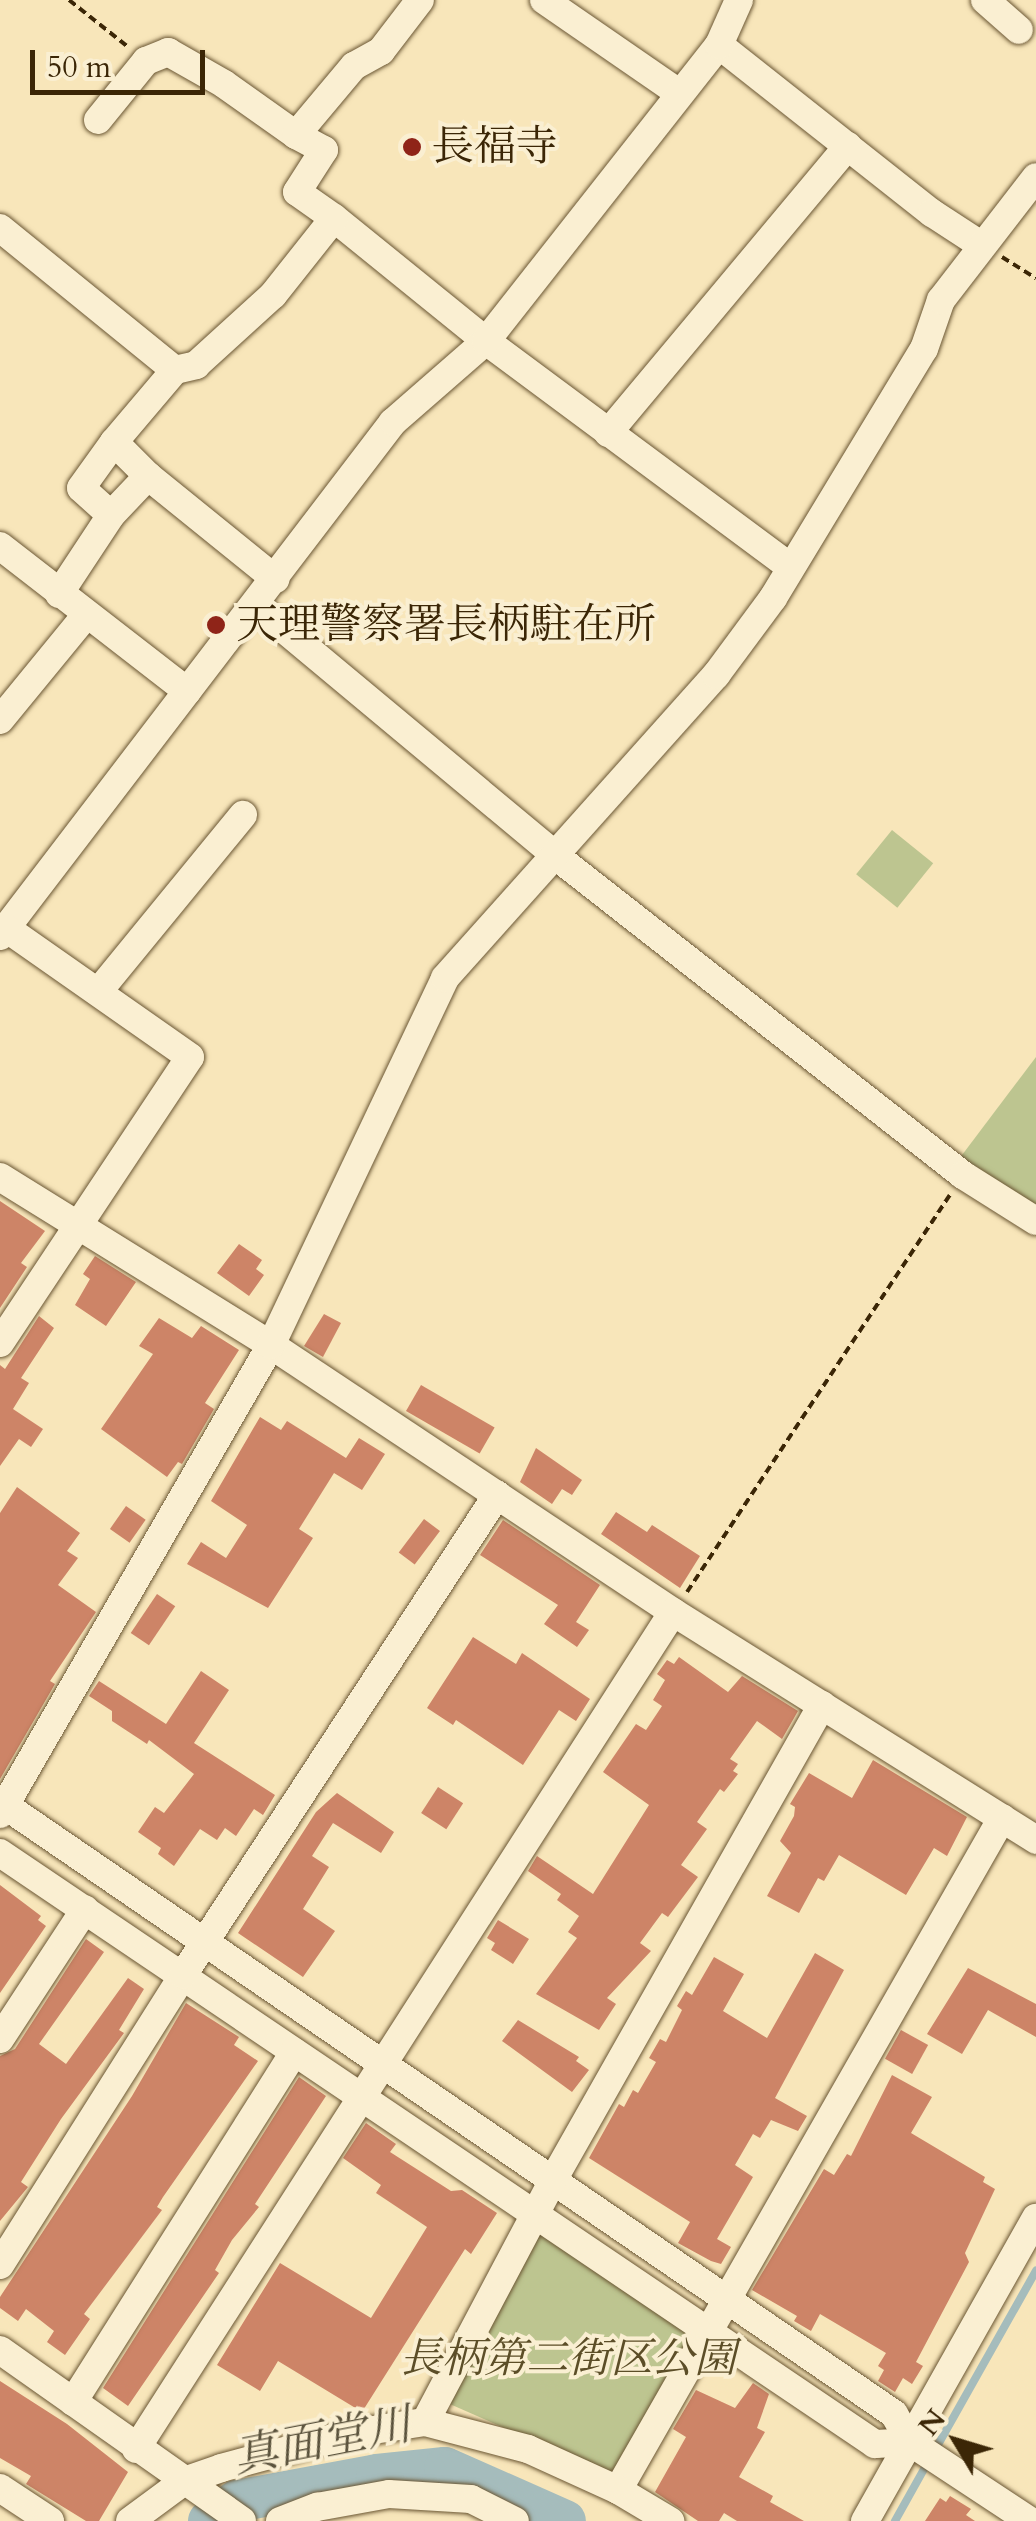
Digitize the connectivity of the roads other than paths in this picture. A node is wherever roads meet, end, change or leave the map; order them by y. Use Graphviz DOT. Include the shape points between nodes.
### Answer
graph roads {
  1 [pos="420,0"];
  2 [pos="544,0"];
  3 [pos="739,0"];
  4 [pos="986,0"];
  5 [pos="1019,30"];
  6 [pos="718,44"];
  7 [pos="679,93"];
  8 [pos="98,120"];
  9 [pos="296,135"];
  10 [pos="848,146"];
  11 [pos="1036,177"];
  12 [pos="334,218"];
  13 [pos="0,228"];
  14 [pos="981,244"];
  15 [pos="486,341"];
  16 [pos="175,370"];
  17 [pos="608,433"];
  18 [pos="114,442"];
  19 [pos="148,476"];
  20 [pos="110,515"];
  21 [pos="0,546"];
  22 [pos="790,567"];
  23 [pos="275,579"];
  24 [pos="59,594"];
  25 [pos="255,605"];
  26 [pos="86,615"];
  27 [pos="187,691"];
  28 [pos="0,718"];
  29 [pos="243,815"];
  30 [pos="557,857"];
  31 [pos="3,932"];
  32 [pos="98,992"];
  33 [pos="0,1177"];
  34 [pos="1036,1221"];
  35 [pos="79,1226"];
  36 [pos="0,1342"];
  37 [pos="271,1345"];
  38 [pos="497,1496"];
  39 [pos="673,1612"];
  40 [pos="822,1705"];
  41 [pos="2,1807"];
  42 [pos="1002,1818"];
  43 [pos="1036,1840"];
  44 [pos="0,1853"];
  45 [pos="85,1910"];
  46 [pos="208,1942"];
  47 [pos="182,1975"];
  48 [pos="0,2040"];
  49 [pos="294,2052"];
  50 [pos="381,2064"];
  51 [pos="360,2096"];
  52 [pos="553,2180"];
  53 [pos="534,2216"];
  54 [pos="1036,2218"];
  55 [pos="0,2265"];
  56 [pos="729,2300"];
  57 [pos="708,2336"];
  58 [pos="0,2350"];
  59 [pos="73,2402"];
  60 [pos="424,2422"];
  61 [pos="910,2442"];
  62 [pos="136,2449"];
  63 [pos="191,2485"];
  64 [pos="0,2488"];
  65 [pos="618,2490"];
  66 [pos="50,2521"];
  67 [pos="130,2521"];
  68 [pos="242,2521"];
  69 [pos="280,2521"];
  70 [pos="515,2521"];
  71 [pos="670,2521"];
  72 [pos="864,2521"];
  73 [pos="1030,2521"];
  1 -- 9 [label="street" via="380,51 354,66"];
  2 -- 7 [label="street"];
  3 -- 6 [label="street"];
  4 -- 5 [label="street"];
  6 -- 7 [label="street"];
  6 -- 10 [label="street"];
  7 -- 15 [label="street"];
  8 -- 9 [label="street" via="146,61 168,52"];
  9 -- 12 [label="street" via="324,150 298,192"];
  10 -- 14 [label="street"];
  10 -- 17 [label="street"];
  11 -- 14 [label="street"];
  12 -- 15 [label="street"];
  12 -- 16 [label="street" via="274,295 225,342 196,364"];
  13 -- 16 [label="street"];
  14 -- 22 [label="street" via="940,300 924,349"];
  15 -- 17 [label="street"];
  15 -- 23 [label="street" via="393,422"];
  16 -- 18 [label="street"];
  17 -- 22 [label="street"];
  18 -- 19 [label="street"];
  18 -- 20 [label="street" via="80,488"];
  19 -- 20 [label="street"];
  19 -- 23 [label="street"];
  20 -- 24 [label="street"];
  21 -- 24 [label="street"];
  22 -- 30 [label="street" via="716,675"];
  23 -- 25 [label="street"];
  24 -- 26 [label="street"];
  25 -- 27 [label="street"];
  25 -- 30 [label="street"];
  26 -- 27 [label="street"];
  26 -- 28 [label="street"];
  27 -- 31 [label="street"];
  29 -- 32 [label="street"];
  30 -- 34 [label="street" via="963,1175"];
  30 -- 37 [label="street" via="446,978"];
  31 -- 32 [label="street"];
  32 -- 35 [label="street" via="190,1057"];
  33 -- 35 [label="street"];
  35 -- 36 [label="street"];
  35 -- 37 [label="street"];
  37 -- 38 [label="street"];
  37 -- 41 [label="street"];
  38 -- 39 [label="street"];
  38 -- 46 [label="street"];
  39 -- 40 [label="street"];
  39 -- 50 [label="street"];
  40 -- 42 [label="street"];
  40 -- 52 [label="street"];
  41 -- 46 [label="street"];
  42 -- 43 [label="street"];
  42 -- 56 [label="street"];
  44 -- 45 [label="street"];
  45 -- 47 [label="street"];
  45 -- 48 [label="street"];
  46 -- 47 [label="street"];
  46 -- 50 [label="street"];
  47 -- 49 [label="street"];
  47 -- 55 [label="street"];
  49 -- 51 [label="street"];
  49 -- 59 [label="street"];
  50 -- 51 [label="street"];
  50 -- 52 [label="street"];
  51 -- 53 [label="street"];
  51 -- 62 [label="street"];
  52 -- 53 [label="street"];
  52 -- 56 [label="street"];
  53 -- 57 [label="street"];
  53 -- 60 [label="street"];
  54 -- 61 [label="street"];
  56 -- 57 [label="street"];
  56 -- 61 [label="street" via="894,2414"];
  57 -- 61 [label="street" via="875,2444"];
  57 -- 65 [label="street"];
  58 -- 59 [label="street"];
  59 -- 62 [label="street"];
  60 -- 63 [label="street" via="276,2450"];
  60 -- 65 [label="street" via="528,2449"];
  61 -- 72 [label="street"];
  61 -- 73 [label="street"];
  62 -- 63 [label="street"];
  63 -- 67 [label="street"];
  63 -- 68 [label="street"];
  64 -- 66 [label="street"];
  65 -- 71 [label="street"];
  69 -- 70 [label="street" via="389,2494 470,2500"];
}
